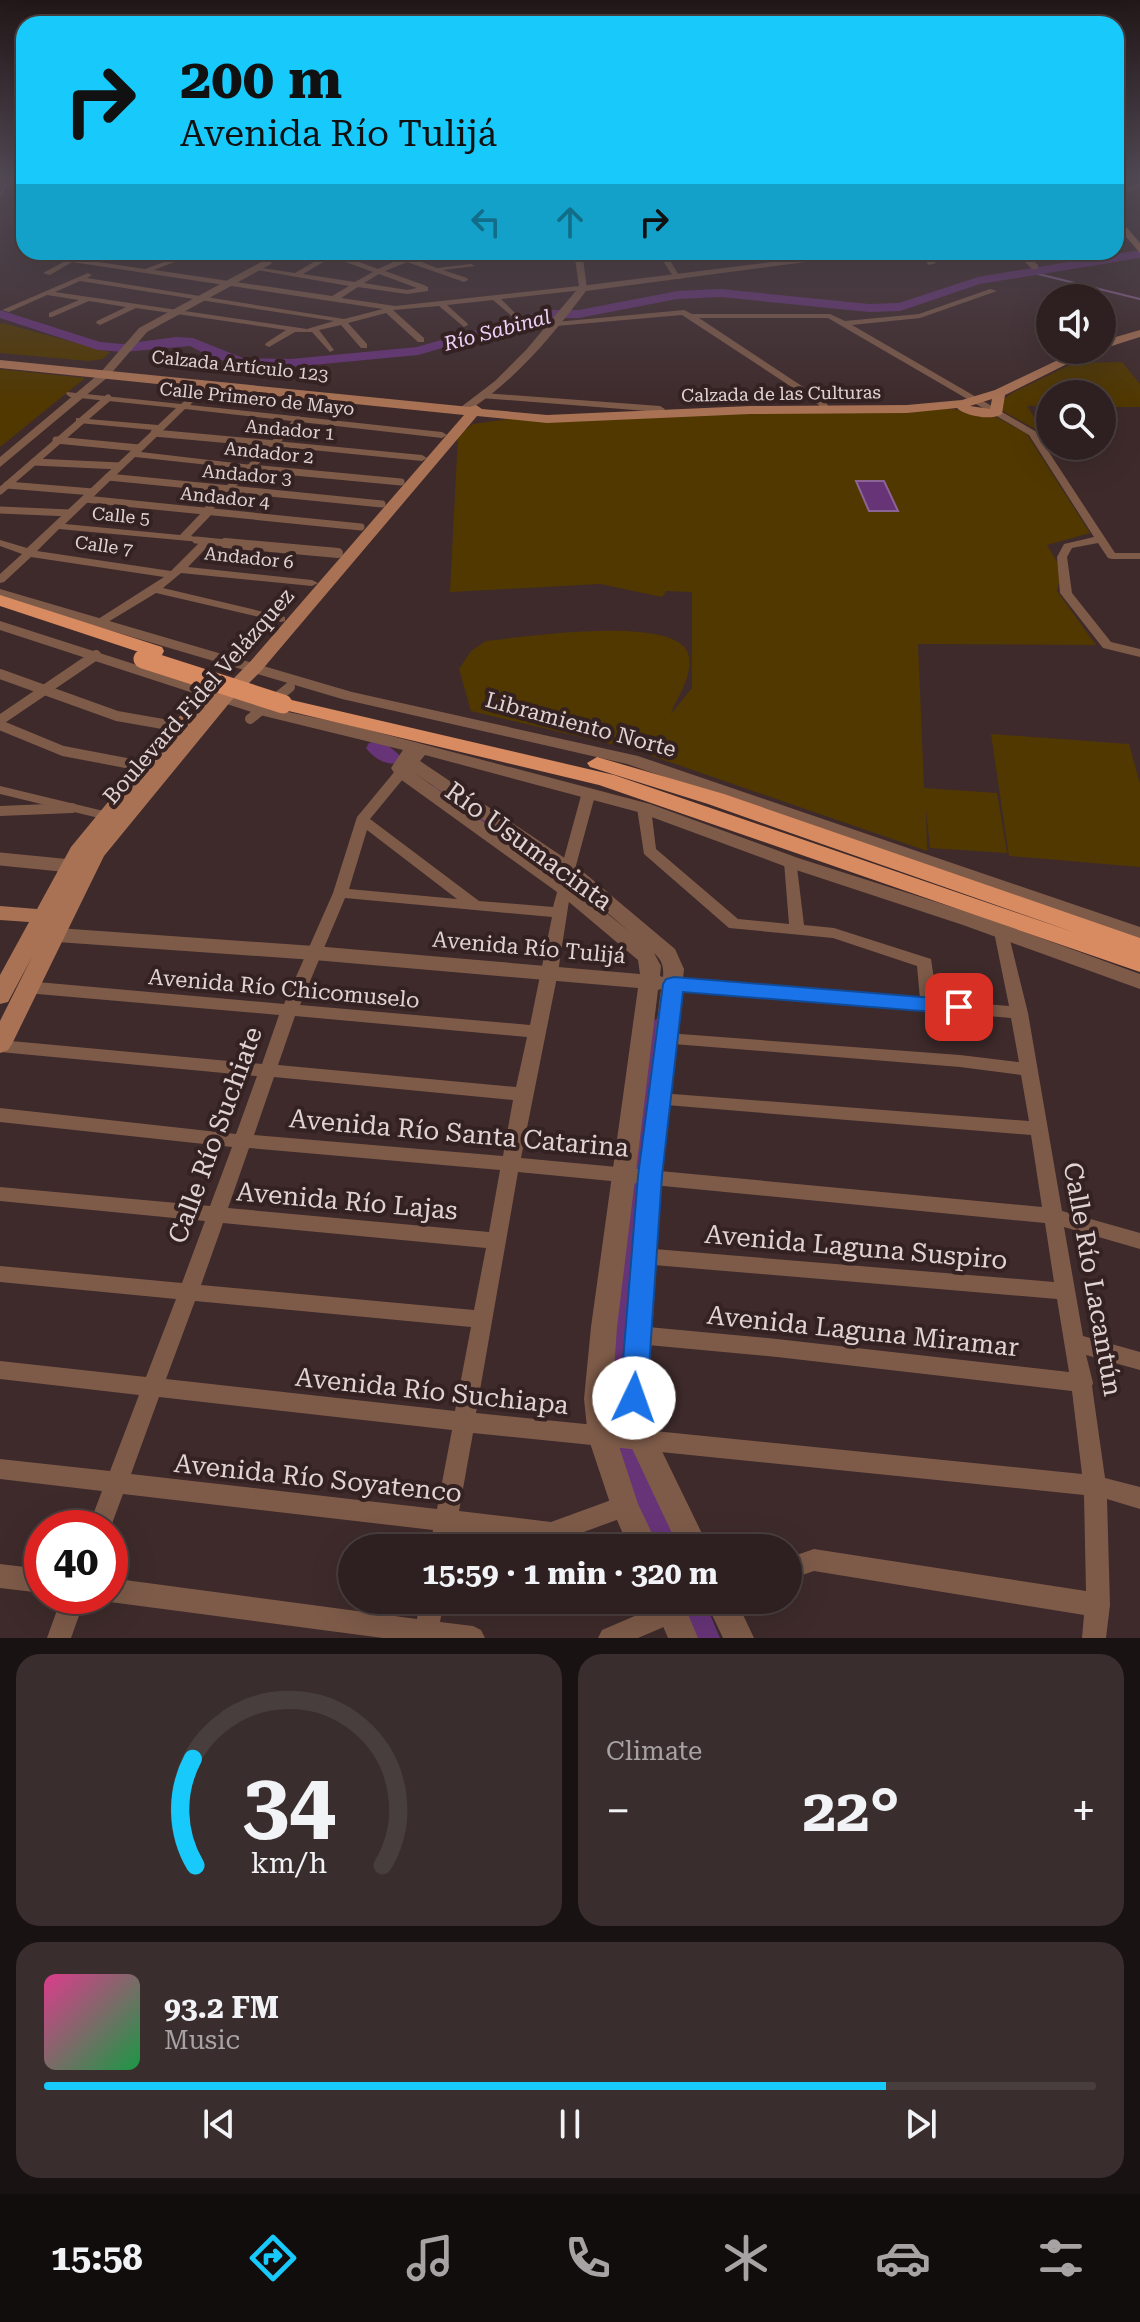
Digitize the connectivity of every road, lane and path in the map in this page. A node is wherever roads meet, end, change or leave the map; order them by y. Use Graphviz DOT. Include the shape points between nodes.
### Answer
graph roads {
  1 [pos="171,260"];
  2 [pos="268,260"];
  3 [pos="318,260"];
  4 [pos="346,260"];
  5 [pos="404,260"];
  6 [pos="409,260"];
  7 [pos="579,260"];
  8 [pos="666,260"];
  9 [pos="813,260"];
  10 [pos="929,260"];
  11 [pos="1028,260"];
  12 [pos="932,263"];
  13 [pos="106,266"];
  14 [pos="471,266"];
  15 [pos="1035,267"];
  16 [pos="430,268"];
  17 [pos="255,269"];
  18 [pos="144,271"];
  19 [pos="377,272"];
  20 [pos="47,273"];
  21 [pos="295,275"];
  22 [pos="678,277"];
  23 [pos="80,279"];
  24 [pos="464,280"];
  25 [pos="229,283"];
  26 [pos="358,284"];
  27 [pos="583,288"];
  28 [pos="993,291"];
  29 [pos="47,293"];
  30 [pos="203,298"];
  31 [pos="496,298"];
  32 [pos="88,299"];
  33 [pos="333,299"];
  34 [pos="442,304"];
  35 [pos="135,306"];
  36 [pos="391,309"];
  37 [pos="6,310"];
  38 [pos="177,311"];
  39 [pos="687,314"];
  40 [pos="52,315"];
  41 [pos="513,315"];
  42 [pos="341,320"];
  43 [pos="557,322"];
  44 [pos="100,323"];
  45 [pos="842,324"];
  46 [pos="1140,324"];
  47 [pos="464,325"];
  48 [pos="292,330"];
  49 [pos="310,330"];
  50 [pos="1140,333"];
  51 [pos="1116,335"];
  52 [pos="1116,338"];
  53 [pos="421,340"];
  54 [pos="269,345"];
  55 [pos="364,346"];
  56 [pos="330,350"];
  57 [pos="0,362"];
  58 [pos="1036,364"];
  59 [pos="1060,364"];
  60 [pos="104,371"];
  61 [pos="206,385"];
  62 [pos="999,393"];
  63 [pos="76,395"];
  64 [pos="108,398"];
  65 [pos="969,399"];
  66 [pos="943,406"];
  67 [pos="179,407"];
  68 [pos="824,407"];
  69 [pos="473,408"];
  70 [pos="660,409"];
  71 [pos="505,414"];
  72 [pos="996,414"];
  73 [pos="79,420"];
  74 [pos="298,420"];
  75 [pos="156,431"];
  76 [pos="442,435"];
  77 [pos="56,440"];
  78 [pos="275,444"];
  79 [pos="0,451"];
  80 [pos="136,451"];
  81 [pos="422,458"];
  82 [pos="34,462"];
  83 [pos="0,463"];
  84 [pos="120,466"];
  85 [pos="252,468"];
  86 [pos="108,477"];
  87 [pos="401,482"];
  88 [pos="4,488"];
  89 [pos="229,489"];
  90 [pos="89,496"];
  91 [pos="382,504"];
  92 [pos="0,510"];
  93 [pos="70,513"];
  94 [pos="205,513"];
  95 [pos="56,526"];
  96 [pos="361,527"];
  97 [pos="183,538"];
  98 [pos="1101,539"];
  99 [pos="202,540"];
  100 [pos="0,543"];
  101 [pos="29,552"];
  102 [pos="338,553"];
  103 [pos="1140,556"];
  104 [pos="178,572"];
  105 [pos="0,580"];
  106 [pos="312,583"];
  107 [pos="158,590"];
  108 [pos="0,593"];
  109 [pos="0,600"];
  110 [pos="0,613"];
  111 [pos="281,619"];
  112 [pos="99,623"];
  113 [pos="0,625"];
  114 [pos="1136,653"];
  115 [pos="96,655"];
  116 [pos="149,655"];
  117 [pos="208,656"];
  118 [pos="248,666"];
  119 [pos="0,674"];
  120 [pos="175,679"];
  121 [pos="44,690"];
  122 [pos="219,695"];
  123 [pos="288,696"];
  124 [pos="250,719"];
  125 [pos="0,723"];
  126 [pos="180,727"];
  127 [pos="411,758"];
  128 [pos="147,767"];
  129 [pos="0,790"];
  130 [pos="589,792"];
  131 [pos="72,808"];
  132 [pos="644,808"];
  133 [pos="0,811"];
  134 [pos="107,816"];
  135 [pos="363,820"];
  136 [pos="0,859"];
  137 [pos="838,860"];
  138 [pos="791,862"];
  139 [pos="71,866"];
  140 [pos="566,878"];
  141 [pos="340,893"];
  142 [pos="1047,902"];
  143 [pos="475,905"];
  144 [pos="0,913"];
  145 [pos="561,913"];
  146 [pos="970,920"];
  147 [pos="49,926"];
  148 [pos="797,929"];
  149 [pos="1002,932"];
  150 [pos="1097,932"];
  151 [pos="1140,934"];
  152 [pos="1140,947"];
  153 [pos="314,953"];
  154 [pos="1140,964"];
  155 [pos="550,972"];
  156 [pos="1140,982"];
  157 [pos="661,984"];
  158 [pos="9,985"];
  159 [pos="929,1004"];
  160 [pos="289,1011"];
  161 [pos="1020,1013"];
  162 [pos="537,1032"];
  163 [pos="667,1039"];
  164 [pos="0,1045"];
  165 [pos="268,1070"];
  166 [pos="1029,1070"];
  167 [pos="523,1094"];
  168 [pos="660,1099"];
  169 [pos="0,1115"];
  170 [pos="1039,1129"];
  171 [pos="242,1141"];
  172 [pos="513,1165"];
  173 [pos="624,1173"];
  174 [pos="650,1176"];
  175 [pos="0,1194"];
  176 [pos="217,1214"];
  177 [pos="1054,1216"];
  178 [pos="498,1241"];
  179 [pos="1140,1241"];
  180 [pos="642,1256"];
  181 [pos="0,1274"];
  182 [pos="1066,1291"];
  183 [pos="188,1294"];
  184 [pos="483,1320"];
  185 [pos="637,1335"];
  186 [pos="1075,1343"];
  187 [pos="1140,1361"];
  188 [pos="0,1370"];
  189 [pos="1083,1383"];
  190 [pos="152,1389"];
  191 [pos="466,1423"];
  192 [pos="621,1439"];
  193 [pos="0,1469"];
  194 [pos="115,1484"];
  195 [pos="1097,1486"];
  196 [pos="1140,1498"];
  197 [pos="625,1506"];
  198 [pos="106,1510"];
  199 [pos="446,1521"];
  200 [pos="444,1534"];
  201 [pos="638,1534"];
  202 [pos="685,1534"];
  203 [pos="802,1564"];
  204 [pos="0,1576"];
  205 [pos="24,1579"];
  206 [pos="128,1593"];
  207 [pos="1098,1605"];
  208 [pos="68,1614"];
  209 [pos="429,1614"];
  210 [pos="727,1614"];
  211 [pos="674,1617"];
  212 [pos="425,1635"];
  213 [pos="59,1638"];
  214 [pos="473,1638"];
  215 [pos="610,1638"];
  216 [pos="739,1638"];
  217 [pos="1094,1638"];
  1 -- 18 [label="street"];
  2 -- 17 [label="street"];
  3 -- 21 [label="street"];
  4 -- 19 [label="street"];
  5 -- 19 [label="street"];
  6 -- 16 [label="street"];
  7 -- 27 [label="street"];
  8 -- 22 [label="street"];
  9 -- 22 [label="street"];
  10 -- 12 [label="street"];
  11 -- 15 [label="street"];
  13 -- 18 [label="street"];
  13 -- 20 [label="street" via="71,260"];
  13 -- 23 [label="street"];
  14 -- 16 [label="street"];
  16 -- 24 [label="street"];
  17 -- 21 [label="street"];
  17 -- 25 [label="street"];
  18 -- 25 [label="street"];
  19 -- 26 [label="street"];
  19 -- 26 [label="street" via="425,289 407,292"];
  21 -- 26 [label="street"];
  22 -- 27 [label="street"];
  23 -- 29 [label="street"];
  23 -- 30 [label="street"];
  25 -- 30 [label="street"];
  25 -- 33 [label="street"];
  26 -- 33 [label="street"];
  27 -- 31 [label="street"];
  27 -- 43 [label="street"];
  28 -- 45 [label="street" via="920,316"];
  29 -- 32 [label="street"];
  29 -- 37 [label="street"];
  30 -- 38 [label="street"];
  30 -- 42 [label="street"];
  31 -- 34 [label="street"];
  31 -- 41 [label="street"];
  32 -- 35 [label="street"];
  32 -- 40 [label="street"];
  33 -- 36 [label="street"];
  34 -- 36 [label="street"];
  34 -- 47 [label="street"];
  35 -- 38 [label="street"];
  35 -- 44 [label="street"];
  36 -- 42 [label="street"];
  36 -- 53 [label="street"];
  38 -- 48 [label="street"];
  38 -- 60 [label="street" via="143,330"];
  39 -- 43 [label="street"];
  39 -- 45 [label="street" via="830,316"];
  39 -- 68 [label="street"];
  42 -- 49 [label="street"];
  42 -- 55 [label="street"];
  43 -- 69 [label="street"];
  45 -- 65 [label="street"];
  46 -- 51 [label="main road"];
  48 -- 49 [label="street"];
  48 -- 54 [label="street"];
  49 -- 56 [label="street"];
  50 -- 52 [label="main road"];
  57 -- 60 [label="main road, Calzada Artículo 123"];
  58 -- 65 [label="main road, Calzada de las Culturas"];
  59 -- 62 [label="main road, Calzada de las Culturas"];
  60 -- 61 [label="main road, Calzada Artículo 123"];
  60 -- 63 [label="street"];
  60 -- 69 [label="main road, Calzada Artículo 123"];
  61 -- 67 [label="street"];
  61 -- 69 [label="main road, Calzada Artículo 123"];
  62 -- 65 [label="main road, Calzada de las Culturas"];
  62 -- 72 [label="main road"];
  63 -- 64 [label="street, Calle Primero de Mayo"];
  63 -- 79 [label="street"];
  63 -- 83 [label="street"];
  64 -- 67 [label="street, Calle Primero de Mayo"];
  64 -- 73 [label="street"];
  65 -- 66 [label="main road, Calzada de las Culturas"];
  65 -- 68 [label="main road, Calzada de las Culturas"];
  65 -- 72 [label="street"];
  66 -- 68 [label="main road, Calzada de las Culturas"];
  66 -- 72 [label="main road"];
  67 -- 74 [label="street, Calle Primero de Mayo"];
  67 -- 75 [label="street"];
  68 -- 70 [label="main road, Calzada de las Culturas"];
  68 -- 71 [label="main road, Calzada de las Culturas" via="547,419"];
  69 -- 70 [label="street"];
  69 -- 71 [label="main road"];
  69 -- 71 [label="main road"];
  69 -- 76 [label="main road, Boulevard Fidel Velázquez"];
  69 -- 118 [label="main road, Boulevard Fidel Velázquez"];
  70 -- 71 [label="main road, Calzada de las Culturas"];
  72 -- 98 [label="street" via="1032,433"];
  73 -- 75 [label="street"];
  73 -- 77 [label="street"];
  74 -- 76 [label="street, Calle Primero de Mayo"];
  74 -- 78 [label="street"];
  75 -- 78 [label="street, Andador 1"];
  75 -- 80 [label="street"];
  76 -- 81 [label="main road, Boulevard Fidel Velázquez"];
  77 -- 80 [label="street"];
  77 -- 82 [label="street"];
  78 -- 81 [label="street, Andador 1"];
  78 -- 85 [label="street"];
  80 -- 84 [label="street"];
  80 -- 85 [label="street, Andador 2"];
  81 -- 87 [label="main road, Boulevard Fidel Velázquez"];
  82 -- 84 [label="street"];
  82 -- 88 [label="street"];
  84 -- 86 [label="street"];
  85 -- 87 [label="street, Andador 2"];
  85 -- 89 [label="street"];
  86 -- 89 [label="street, Andador 3"];
  86 -- 90 [label="street"];
  87 -- 91 [label="main road, Boulevard Fidel Velázquez"];
  88 -- 90 [label="street, Andador 4"];
  89 -- 91 [label="street, Andador 3"];
  89 -- 94 [label="street"];
  90 -- 93 [label="street"];
  90 -- 94 [label="street, Andador 4"];
  91 -- 96 [label="main road, Boulevard Fidel Velázquez"];
  92 -- 93 [label="street"];
  93 -- 95 [label="street"];
  94 -- 96 [label="street, Andador 4"];
  94 -- 97 [label="street"];
  95 -- 97 [label="street, Calle 5"];
  95 -- 101 [label="street"];
  96 -- 102 [label="main road, Boulevard Fidel Velázquez"];
  97 -- 99 [label="street, Calle 5"];
  98 -- 103 [label="street" via="1112,556"];
  98 -- 114 [label="street" via="1068,546 1062,557 1066,593 1107,645"];
  99 -- 102 [label="street"];
  99 -- 104 [label="street"];
  100 -- 101 [label="street, Calle 7"];
  101 -- 104 [label="street, Calle 7"];
  101 -- 105 [label="street"];
  102 -- 106 [label="main road, Boulevard Fidel Velázquez"];
  104 -- 106 [label="street, Andador 6"];
  104 -- 107 [label="street"];
  106 -- 111 [label="main road, Boulevard Fidel Velázquez"];
  107 -- 111 [label="street"];
  107 -- 112 [label="street"];
  108 -- 112 [label="street, Libramiento Norte"];
  109 -- 116 [label="highway"];
  110 -- 116 [label="highway"];
  111 -- 118 [label="main road, Boulevard Fidel Velázquez"];
  112 -- 117 [label="street, Libramiento Norte"];
  113 -- 115 [label="street"];
  115 -- 120 [label="street"];
  115 -- 121 [label="street"];
  116 -- 123 [label="highway, bridge"];
  117 -- 118 [label="street, Libramiento Norte"];
  117 -- 120 [label="street" via="213,662 208,672"];
  118 -- 122 [label="main road, Boulevard Fidel Velázquez"];
  118 -- 123 [label="street, Libramiento Norte"];
  119 -- 121 [label="street"];
  120 -- 122 [label="street"];
  121 -- 125 [label="street"];
  121 -- 126 [label="street" via="117,716"];
  122 -- 123 [label="street"];
  122 -- 126 [label="main road, Boulevard Fidel Velázquez"];
  122 -- 147 [label="main road, Boulevard Fidel Velázquez" via="95,854"];
  123 -- 124 [label="street, bridge"];
  123 -- 127 [label="street"];
  123 -- 137 [label="highway, Libramiento Norte" via="606,780"];
  123 -- 142 [label="street, Libramiento Norte" via="632,760"];
  123 -- 150 [label="highway, Libramiento Norte" via="616,768"];
  125 -- 128 [label="street" via="63,751"];
  126 -- 128 [label="main road, Boulevard Fidel Velázquez"];
  127 -- 130 [label="street"];
  127 -- 135 [label="street, Calle Río Suchiate"];
  127 -- 140 [label="street, Río Usumacinta"];
  128 -- 134 [label="main road, Boulevard Fidel Velázquez"];
  129 -- 131 [label="street"];
  130 -- 132 [label="street"];
  130 -- 140 [label="street"];
  131 -- 133 [label="street"];
  131 -- 134 [label="street"];
  132 -- 138 [label="street"];
  132 -- 148 [label="street" via="649,851 734,924"];
  134 -- 139 [label="main road, Boulevard Fidel Velázquez"];
  135 -- 141 [label="street, Calle Río Suchiate"];
  135 -- 143 [label="street"];
  136 -- 139 [label="street"];
  137 -- 146 [label="highway"];
  137 -- 154 [label="highway, Libramiento Norte"];
  138 -- 146 [label="street"];
  138 -- 148 [label="street"];
  139 -- 147 [label="main road, Boulevard Fidel Velázquez"];
  140 -- 145 [label="street"];
  140 -- 157 [label="street, Río Usumacinta" via="646,956"];
  141 -- 143 [label="street"];
  141 -- 153 [label="street, Calle Río Suchiate"];
  142 -- 150 [label="highway"];
  142 -- 151 [label="street, Libramiento Norte"];
  143 -- 145 [label="street"];
  144 -- 147 [label="main road"];
  145 -- 155 [label="street"];
  146 -- 149 [label="street"];
  147 -- 153 [label="street, Avenida Río Tulijá"];
  147 -- 158 [label="main road, Boulevard Fidel Velázquez"];
  148 -- 159 [label="street" via="834,933 925,963"];
  149 -- 156 [label="street"];
  149 -- 161 [label="street, Calle Río Lacantún"];
  150 -- 152 [label="highway, Libramiento Norte"];
  153 -- 155 [label="street, Avenida Río Tulijá"];
  153 -- 160 [label="street, Calle Río Suchiate"];
  155 -- 157 [label="street, Avenida Río Tulijá"];
  155 -- 162 [label="street"];
  157 -- 159 [label="street, Avenida Río Tulijá"];
  157 -- 163 [label="street, Río Usumacinta"];
  157 -- 173 [label="street, Río Usumacinta"];
  158 -- 160 [label="street, Avenida Río Chicomuselo"];
  158 -- 164 [label="main road, Boulevard Fidel Velázquez"];
  159 -- 161 [label="street, Avenida Río Tulijá"];
  160 -- 162 [label="street, Avenida Río Chicomuselo"];
  160 -- 165 [label="street, Calle Río Suchiate"];
  161 -- 166 [label="street, Calle Río Lacantún"];
  162 -- 167 [label="street"];
  163 -- 166 [label="street"];
  163 -- 168 [label="street, Río Usumacinta"];
  164 -- 165 [label="street"];
  165 -- 167 [label="street"];
  165 -- 171 [label="street, Calle Río Suchiate"];
  166 -- 170 [label="street, Calle Río Lacantún"];
  167 -- 172 [label="street"];
  168 -- 170 [label="street"];
  168 -- 174 [label="street, Río Usumacinta"];
  169 -- 171 [label="street, Avenida Río Santa Catarina"];
  170 -- 177 [label="street, Calle Río Lacantún"];
  171 -- 172 [label="street, Avenida Río Santa Catarina"];
  171 -- 176 [label="street, Calle Río Suchiate"];
  172 -- 173 [label="street, Avenida Río Santa Catarina"];
  172 -- 178 [label="street"];
  173 -- 174 [label="street, Avenida Río Santa Catarina"];
  173 -- 192 [label="street, Río Usumacinta" via="598,1399"];
  174 -- 177 [label="street, Avenida Río Santa Catarina"];
  174 -- 180 [label="street, Río Usumacinta"];
  175 -- 176 [label="street, Avenida Río Lajas"];
  176 -- 178 [label="street, Avenida Río Lajas"];
  176 -- 183 [label="street, Calle Río Suchiate"];
  177 -- 179 [label="street, Avenida Río Santa Catarina"];
  177 -- 182 [label="street, Calle Río Lacantún"];
  178 -- 184 [label="street"];
  180 -- 182 [label="street, Avenida Laguna Suspiro"];
  180 -- 185 [label="street, Río Usumacinta"];
  181 -- 183 [label="street"];
  182 -- 186 [label="street, Calle Río Lacantún"];
  183 -- 184 [label="street"];
  183 -- 190 [label="street, Calle Río Suchiate"];
  184 -- 191 [label="street"];
  185 -- 189 [label="street, Avenida Laguna Miramar"];
  185 -- 192 [label="street, Río Usumacinta" via="634,1398"];
  186 -- 187 [label="street"];
  186 -- 189 [label="street, Calle Río Lacantún"];
  188 -- 190 [label="street, Avenida Río Suchiapa"];
  189 -- 195 [label="street, Calle Río Lacantún"];
  190 -- 191 [label="street, Avenida Río Suchiapa"];
  190 -- 194 [label="street, Calle Río Suchiate"];
  191 -- 192 [label="street, Avenida Río Suchiapa"];
  191 -- 199 [label="street"];
  192 -- 195 [label="street, Avenida Río Suchiapa"];
  192 -- 197 [label="street, Río Usumacinta"];
  192 -- 202 [label="street, Río Usumacinta"];
  193 -- 194 [label="street, Avenida Río Soyatenco"];
  194 -- 198 [label="street, Calle Río Suchiate"];
  194 -- 199 [label="street, Avenida Río Soyatenco"];
  195 -- 196 [label="street, Avenida Río Suchiapa"];
  195 -- 207 [label="street, Calle Río Lacantún"];
  197 -- 199 [label="street, Avenida Río Soyatenco" via="551,1533"];
  197 -- 201 [label="street, Río Usumacinta"];
  199 -- 200 [label="street"];
  203 -- 207 [label="street" via="814,1560"];
  204 -- 205 [label="street"];
  206 -- 212 [label="street"];
  207 -- 217 [label="street, Calle Río Lacantún"];
  208 -- 213 [label="street"];
  209 -- 212 [label="street"];
  210 -- 216 [label="street"];
  211 -- 215 [label="street"];
  212 -- 214 [label="street"];
}
